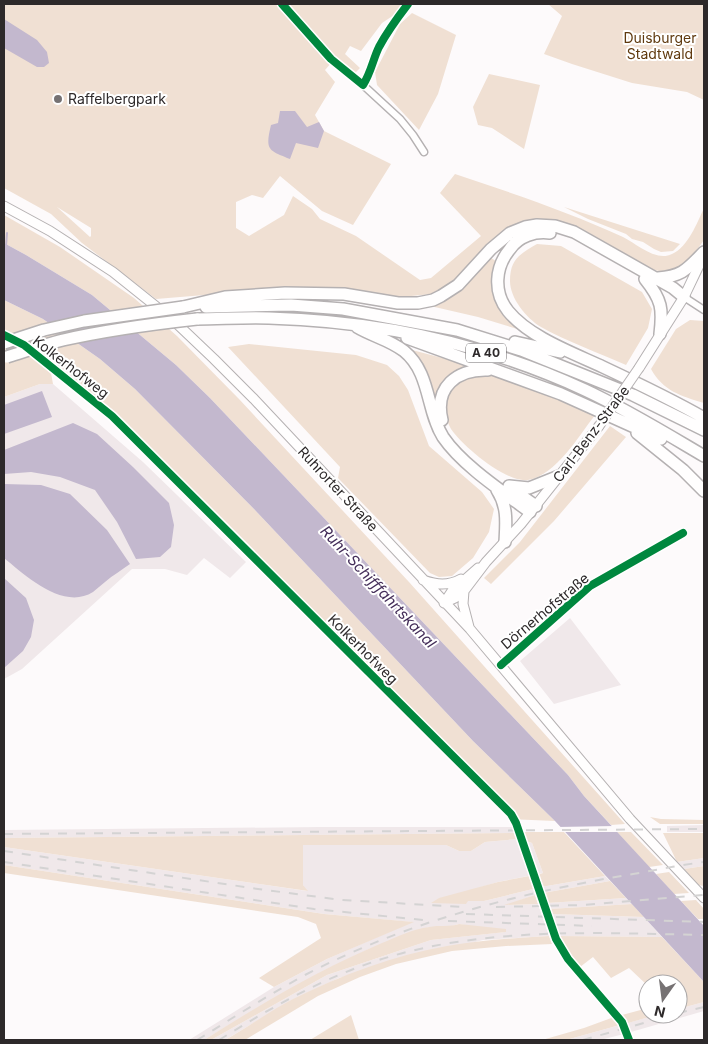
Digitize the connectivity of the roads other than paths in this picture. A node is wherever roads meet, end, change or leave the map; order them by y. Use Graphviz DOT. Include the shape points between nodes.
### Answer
graph roads {
  1 [pos="282,4"];
  2 [pos="424,152"];
  3 [pos="4,206"];
  4 [pos="704,254"];
  5 [pos="658,278"];
  6 [pos="645,279"];
  7 [pos="684,297"];
  8 [pos="183,307"];
  9 [pos="704,310"];
  10 [pos="351,324"];
  11 [pos="382,328"];
  12 [pos="457,330"];
  13 [pos="660,334"];
  14 [pos="4,335"];
  15 [pos="4,343"];
  16 [pos="6,357"];
  17 [pos="593,362"];
  18 [pos="504,372"];
  19 [pos="668,398"];
  20 [pos="704,408"];
  21 [pos="616,418"];
  22 [pos="704,418"];
  23 [pos="704,430"];
  24 [pos="704,456"];
  25 [pos="559,476"];
  26 [pos="493,485"];
  27 [pos="507,486"];
  28 [pos="704,491"];
  29 [pos="533,509"];
  30 [pos="683,533"];
  31 [pos="504,542"];
  32 [pos="486,562"];
  33 [pos="466,576"];
  34 [pos="423,580"];
  35 [pos="464,591"];
  36 [pos="444,603"];
  37 [pos="470,629"];
  38 [pos="501,665"];
  39 [pos="704,898"];
  40 [pos="628,1038"];
  1 -- 2 [label="street" via="331,59 400,120"];
  3 -- 34 [label="main road, Ruhrorter Straße" via="98,261 174,320 254,399"];
  4 -- 5 [label="highway" via="683,272 669,278"];
  4 -- 7 [label="main road, Carl-Benz-Straße"];
  5 -- 7 [label="highway"];
  5 -- 8 [label="highway" via="574,232 537,225 510,233 458,284 432,300 398,303 344,294 286,293 225,297"];
  6 -- 7 [label="highway"];
  6 -- 13 [label="highway" via="661,304"];
  6 -- 17 [label="highway" via="577,240 556,233 528,235 515,243 503,259 497,280 500,296 508,311 546,340"];
  7 -- 9 [label="street"];
  7 -- 13 [label="main road, Carl-Benz-Straße"];
  8 -- 12 [label="highway, A 40" via="291,305 343,309"];
  8 -- 15 [label="highway, A 40, bridge" via="84,321"];
  10 -- 11 [label="highway, A 40"];
  10 -- 16 [label="highway, A 40, bridge" via="269,318 197,319 62,340"];
  10 -- 26 [label="highway" via="391,343 415,362 444,438"];
  11 -- 18 [label="highway"];
  11 -- 24 [label="highway, A 40" via="460,344 568,382 625,410"];
  12 -- 17 [label="highway" via="478,332"];
  12 -- 23 [label="highway, A 40" via="521,350 633,395"];
  13 -- 25 [label="main road, Carl-Benz-Straße, bridge" via="599,426"];
  14 -- 40 [label="street, Kolkerhofweg" via="24,345 112,416 511,814 556,939 622,1022"];
  17 -- 19 [label="highway"];
  18 -- 21 [label="highway"];
  18 -- 27 [label="highway" via="474,370 459,375 443,392 440,406 442,422 452,438 477,465"];
  19 -- 20 [label="highway"];
  19 -- 22 [label="highway"];
  21 -- 24 [label="highway"];
  21 -- 28 [label="highway" via="683,470"];
  25 -- 27 [label="highway" via="529,488"];
  25 -- 29 [label="main road, Carl-Benz-Straße"];
  26 -- 29 [label="highway"];
  26 -- 31 [label="highway" via="507,514"];
  27 -- 29 [label="highway"];
  29 -- 31 [label="main road, Carl-Benz-Straße"];
  30 -- 38 [label="street, Dörnerhofstraße" via="590,586"];
  31 -- 32 [label="main road, Carl-Benz-Straße"];
  32 -- 33 [label="main road, Carl-Benz-Straße"];
  32 -- 35 [label="main road, Carl-Benz-Straße"];
  33 -- 34 [label="main road" via="446,584"];
  33 -- 36 [label="main road, Carl-Benz-Straße"];
  34 -- 36 [label="main road, Ruhrorter Straße"];
  35 -- 36 [label="main road, Carl-Benz-Straße"];
  35 -- 37 [label="main road" via="463,604"];
  36 -- 37 [label="main road, Ruhrorter Straße"];
  37 -- 38 [label="main road, Ruhrorter Straße"];
  38 -- 39 [label="main road, Ruhrorter Straße" via="630,819"];
}
